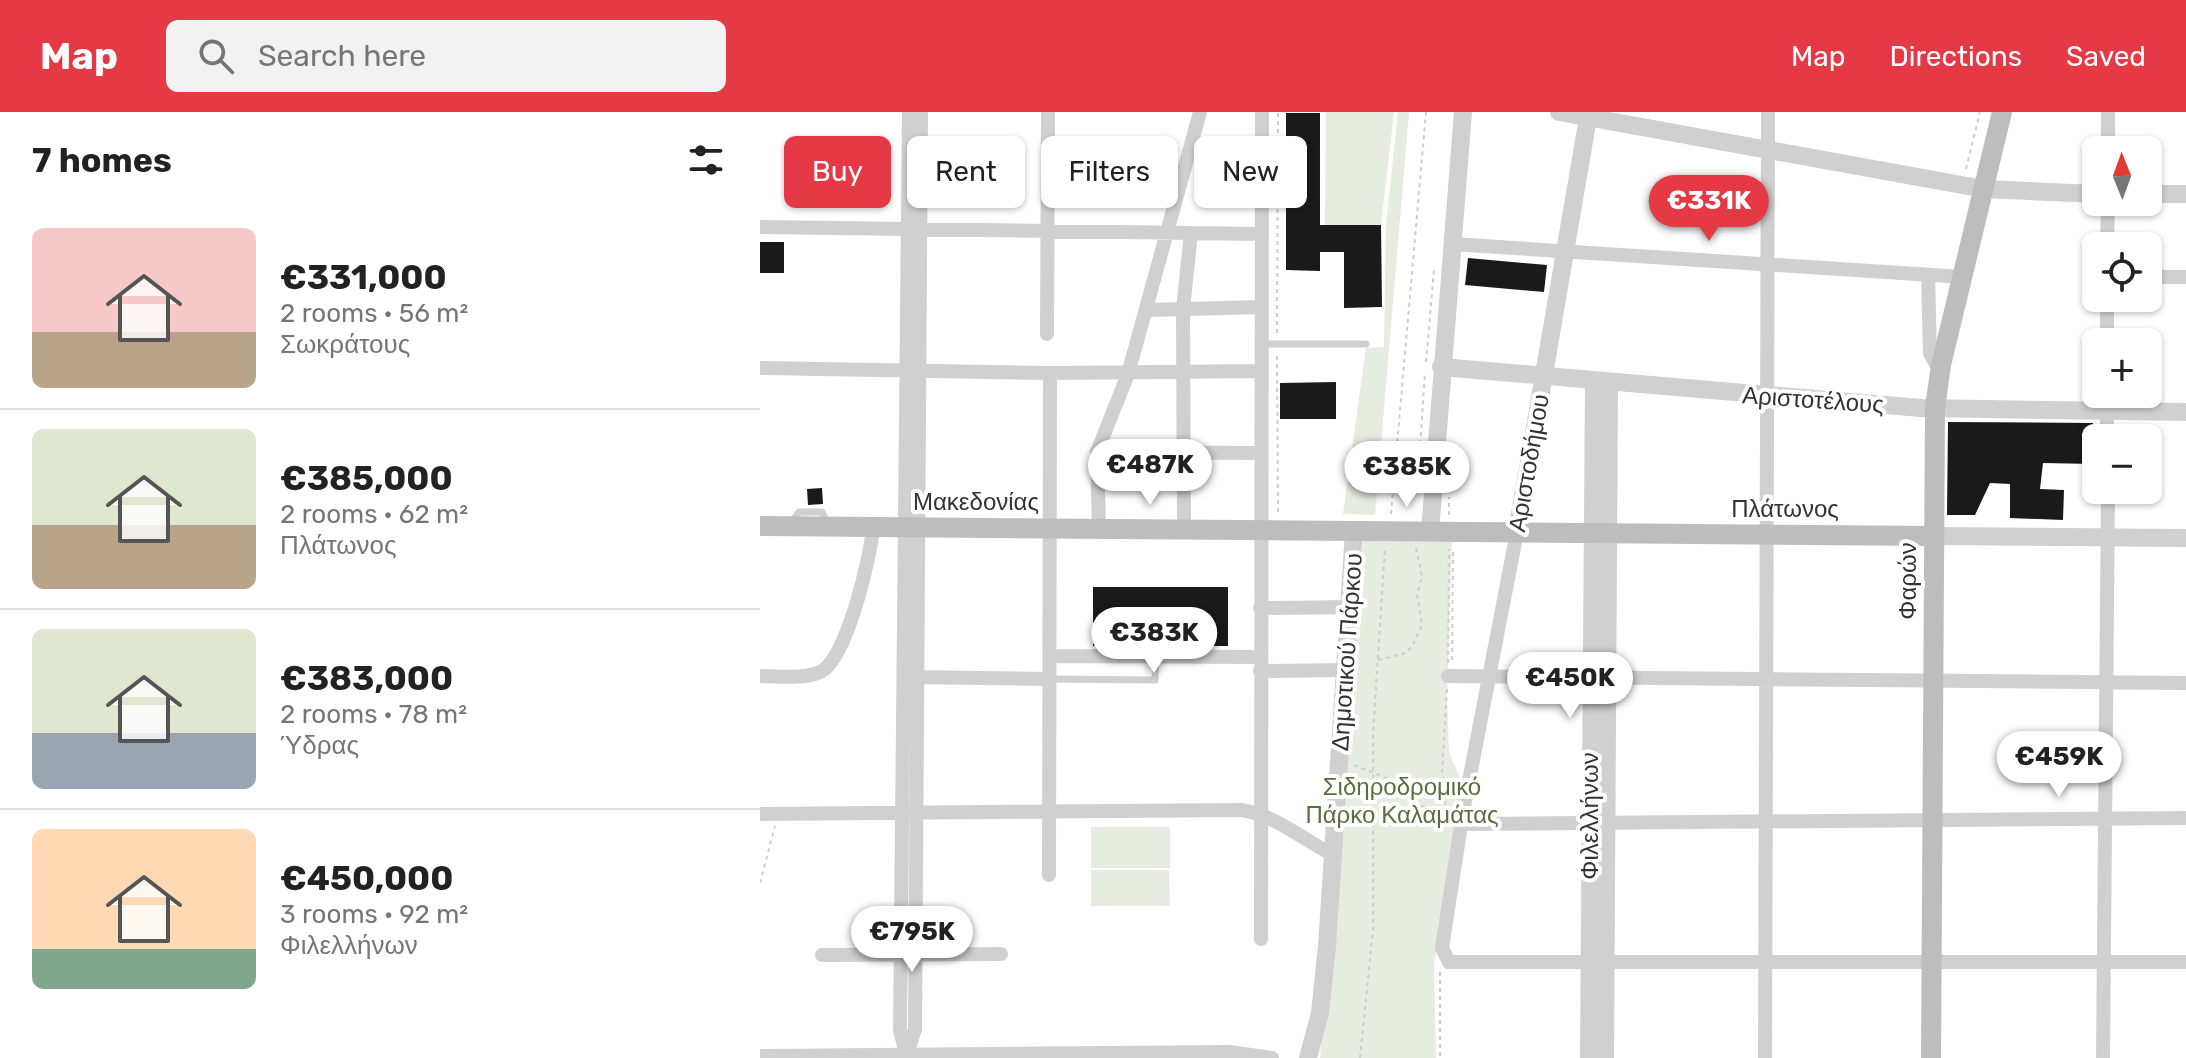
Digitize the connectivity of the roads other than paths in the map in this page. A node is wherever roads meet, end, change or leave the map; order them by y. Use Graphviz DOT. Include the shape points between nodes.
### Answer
graph roads {
  1 [pos="909,112"];
  2 [pos="921,112"];
  3 [pos="1048,112"];
  4 [pos="1200,112"];
  5 [pos="1262,112"];
  6 [pos="1463,112"];
  7 [pos="1559,112"];
  8 [pos="1768,112"];
  9 [pos="2002,112"];
  10 [pos="2108,112"];
  11 [pos="1588,114"];
  12 [pos="2108,136"];
  13 [pos="1768,151"];
  14 [pos="1984,189"];
  15 [pos="2082,193"];
  16 [pos="2162,194"];
  17 [pos="2186,194"];
  18 [pos="760,227"];
  19 [pos="914,227"];
  20 [pos="1048,230"];
  21 [pos="1168,233"];
  22 [pos="1191,233"];
  23 [pos="1261,234"];
  24 [pos="1452,244"];
  25 [pos="1564,252"];
  26 [pos="1767,266"];
  27 [pos="1928,275"];
  28 [pos="1963,277"];
  29 [pos="2162,277"];
  30 [pos="2186,277"];
  31 [pos="1262,307"];
  32 [pos="1183,309"];
  33 [pos="1147,310"];
  34 [pos="1047,334"];
  35 [pos="1269,344"];
  36 [pos="1366,344"];
  37 [pos="1441,367"];
  38 [pos="760,368"];
  39 [pos="912,370"];
  40 [pos="1262,371"];
  41 [pos="1940,372"];
  42 [pos="1050,373"];
  43 [pos="1183,373"];
  44 [pos="1128,374"];
  45 [pos="1544,376"];
  46 [pos="1601,383"];
  47 [pos="1767,396"];
  48 [pos="2082,403"];
  49 [pos="1935,408"];
  50 [pos="2154,408"];
  51 [pos="2186,412"];
  52 [pos="1097,452"];
  53 [pos="1183,452"];
  54 [pos="1261,453"];
  55 [pos="2108,504"];
  56 [pos="760,526"];
  57 [pos="873,527"];
  58 [pos="910,528"];
  59 [pos="1050,528"];
  60 [pos="1099,529"];
  61 [pos="1184,530"];
  62 [pos="1261,530"];
  63 [pos="1354,531"];
  64 [pos="1423,532"];
  65 [pos="1517,532"];
  66 [pos="1600,533"];
  67 [pos="1766,534"];
  68 [pos="1386,535"];
  69 [pos="1934,536"];
  70 [pos="2108,537"];
  71 [pos="2186,538"];
  72 [pos="1351,607"];
  73 [pos="1260,608"];
  74 [pos="1049,656"];
  75 [pos="1156,656"];
  76 [pos="1260,664"];
  77 [pos="1347,670"];
  78 [pos="1450,672"];
  79 [pos="760,676"];
  80 [pos="909,676"];
  81 [pos="1489,677"];
  82 [pos="1049,679"];
  83 [pos="1599,679"];
  84 [pos="1765,679"];
  85 [pos="1934,681"];
  86 [pos="2108,683"];
  87 [pos="2186,683"];
  88 [pos="909,811"];
  89 [pos="1049,811"];
  90 [pos="1261,813"];
  91 [pos="760,814"];
  92 [pos="1462,818"];
  93 [pos="2106,818"];
  94 [pos="2186,818"];
  95 [pos="1933,819"];
  96 [pos="1765,820"];
  97 [pos="1598,822"];
  98 [pos="1333,855"];
  99 [pos="1049,875"];
  100 [pos="1261,939"];
  101 [pos="1001,954"];
  102 [pos="822,955"];
  103 [pos="908,955"];
  104 [pos="2186,962"];
  105 [pos="1931,963"];
  106 [pos="2104,963"];
  107 [pos="1597,964"];
  108 [pos="1765,964"];
  109 [pos="760,1056"];
  110 [pos="907,1056"];
  111 [pos="1053,1056"];
  112 [pos="1272,1058"];
  113 [pos="1308,1058"];
  114 [pos="1589,1058"];
  115 [pos="1605,1058"];
  116 [pos="1765,1058"];
  117 [pos="1931,1058"];
  118 [pos="2103,1058"];
  1 -- 19 [label="street"];
  2 -- 19 [label="street"];
  3 -- 20 [label="street"];
  4 -- 21 [label="street"];
  5 -- 23 [label="street"];
  6 -- 24 [label="street"];
  7 -- 11 [label="street"];
  8 -- 13 [label="street"];
  9 -- 14 [label="main road, Φαρών"];
  10 -- 12 [label="street"];
  11 -- 13 [label="street"];
  11 -- 25 [label="street, Αριστοδήμου"];
  13 -- 14 [label="street"];
  13 -- 26 [label="street"];
  14 -- 15 [label="street"];
  14 -- 28 [label="main road, Φαρών"];
  16 -- 17 [label="street"];
  18 -- 19 [label="street"];
  19 -- 20 [label="street"];
  19 -- 39 [label="street"];
  20 -- 21 [label="street"];
  20 -- 34 [label="street"];
  21 -- 22 [label="street"];
  21 -- 33 [label="street"];
  22 -- 23 [label="street"];
  22 -- 32 [label="street"];
  23 -- 31 [label="street"];
  24 -- 25 [label="street"];
  24 -- 37 [label="street"];
  25 -- 26 [label="street"];
  25 -- 45 [label="street, Αριστοδήμου"];
  26 -- 27 [label="street"];
  26 -- 47 [label="street"];
  27 -- 28 [label="street"];
  27 -- 41 [label="street" via="1930,353"];
  28 -- 41 [label="main road, Φαρών"];
  29 -- 30 [label="street"];
  31 -- 32 [label="street"];
  31 -- 35 [label="street"];
  32 -- 33 [label="street"];
  32 -- 43 [label="street"];
  33 -- 44 [label="street"];
  35 -- 36 [label="lane"];
  35 -- 40 [label="street"];
  37 -- 45 [label="street, Αριστοτέλους"];
  37 -- 64 [label="street"];
  38 -- 39 [label="street"];
  39 -- 42 [label="street"];
  39 -- 58 [label="street"];
  40 -- 43 [label="street"];
  40 -- 54 [label="street"];
  41 -- 49 [label="main road, Φαρών"];
  42 -- 44 [label="street"];
  42 -- 59 [label="street"];
  43 -- 44 [label="street"];
  43 -- 53 [label="street"];
  44 -- 52 [label="street"];
  45 -- 46 [label="street, Αριστοτέλους"];
  45 -- 65 [label="street, Αριστοδήμου"];
  46 -- 47 [label="street, Αριστοτέλους"];
  46 -- 66 [label="street, Φιλελλήνων"];
  47 -- 49 [label="street, Αριστοτέλους"];
  47 -- 67 [label="street"];
  48 -- 49 [label="street, Αριστοτέλους"];
  49 -- 69 [label="main road, Φαρών"];
  50 -- 51 [label="street, Αριστοτέλους"];
  52 -- 53 [label="street"];
  52 -- 60 [label="street"];
  53 -- 54 [label="street"];
  53 -- 61 [label="street"];
  54 -- 62 [label="street"];
  55 -- 70 [label="street"];
  56 -- 57 [label="main road, Μακεδονίας"];
  57 -- 58 [label="main road, Μακεδονίας"];
  57 -- 79 [label="street" via="870,561 837,652 822,671"];
  58 -- 59 [label="main road, Μακεδονίας"];
  58 -- 80 [label="street"];
  59 -- 60 [label="main road, Μακεδονίας"];
  59 -- 74 [label="street"];
  60 -- 61 [label="main road, Μακεδονίας"];
  61 -- 62 [label="main road, Μακεδονίας"];
  62 -- 63 [label="main road, Μακεδονίας"];
  62 -- 73 [label="street"];
  63 -- 68 [label="main road, Μακεδονίας"];
  63 -- 72 [label="street, Δημοτικού Πάρκου"];
  64 -- 65 [label="main road, Πλάτωνος"];
  64 -- 68 [label="main road, Πλάτωνος"];
  65 -- 66 [label="main road, Πλάτωνος"];
  65 -- 81 [label="street, Αριστοδήμου"];
  66 -- 67 [label="main road, Πλάτωνος"];
  66 -- 83 [label="street, Φιλελλήνων"];
  67 -- 69 [label="main road, Πλάτωνος"];
  67 -- 84 [label="street"];
  69 -- 70 [label="street, Πλάτωνος"];
  69 -- 85 [label="main road, Φαρών"];
  70 -- 71 [label="street, Πλάτωνος"];
  70 -- 86 [label="street"];
  72 -- 73 [label="street"];
  72 -- 77 [label="street, Δημοτικού Πάρκου"];
  73 -- 76 [label="street"];
  74 -- 75 [label="street"];
  74 -- 82 [label="street"];
  75 -- 76 [label="street"];
  75 -- 82 [label="lane" via="1155,680"];
  76 -- 77 [label="street"];
  76 -- 90 [label="street"];
  77 -- 98 [label="street, Δημοτικού Πάρκου"];
  78 -- 81 [label="street"];
  80 -- 82 [label="street"];
  80 -- 88 [label="street"];
  81 -- 83 [label="street"];
  81 -- 92 [label="street, Αριστοδήμου"];
  82 -- 89 [label="street"];
  83 -- 84 [label="street"];
  83 -- 97 [label="street, Φιλελλήνων"];
  84 -- 85 [label="street"];
  84 -- 96 [label="street"];
  85 -- 86 [label="street"];
  85 -- 95 [label="main road, Φαρών"];
  86 -- 87 [label="street"];
  86 -- 93 [label="street"];
  88 -- 89 [label="street"];
  88 -- 91 [label="street"];
  88 -- 103 [label="street"];
  89 -- 90 [label="street"];
  89 -- 99 [label="street"];
  90 -- 98 [label="street"];
  90 -- 100 [label="street"];
  92 -- 97 [label="street"];
  92 -- 107 [label="street, Αριστοδήμου" via="1444,956 1456,963"];
  93 -- 94 [label="street"];
  93 -- 95 [label="street"];
  93 -- 106 [label="street"];
  95 -- 96 [label="street"];
  95 -- 105 [label="main road, Φαρών"];
  96 -- 97 [label="street"];
  96 -- 108 [label="street"];
  97 -- 107 [label="street, Φιλελλήνων"];
  98 -- 113 [label="street, Δημοτικού Πάρκου" via="1320,1013"];
  101 -- 103 [label="street"];
  102 -- 103 [label="street"];
  103 -- 110 [label="street" via="915,1029"];
  104 -- 106 [label="street"];
  105 -- 106 [label="street"];
  105 -- 108 [label="street"];
  105 -- 117 [label="main road, Φαρών"];
  106 -- 118 [label="street"];
  107 -- 108 [label="street"];
  107 -- 114 [label="street, Φιλελλήνων"];
  107 -- 115 [label="street, Φιλελλήνων"];
  108 -- 116 [label="street"];
  109 -- 110 [label="street"];
  110 -- 111 [label="street"];
  111 -- 112 [label="street" via="1230,1052"];
}
